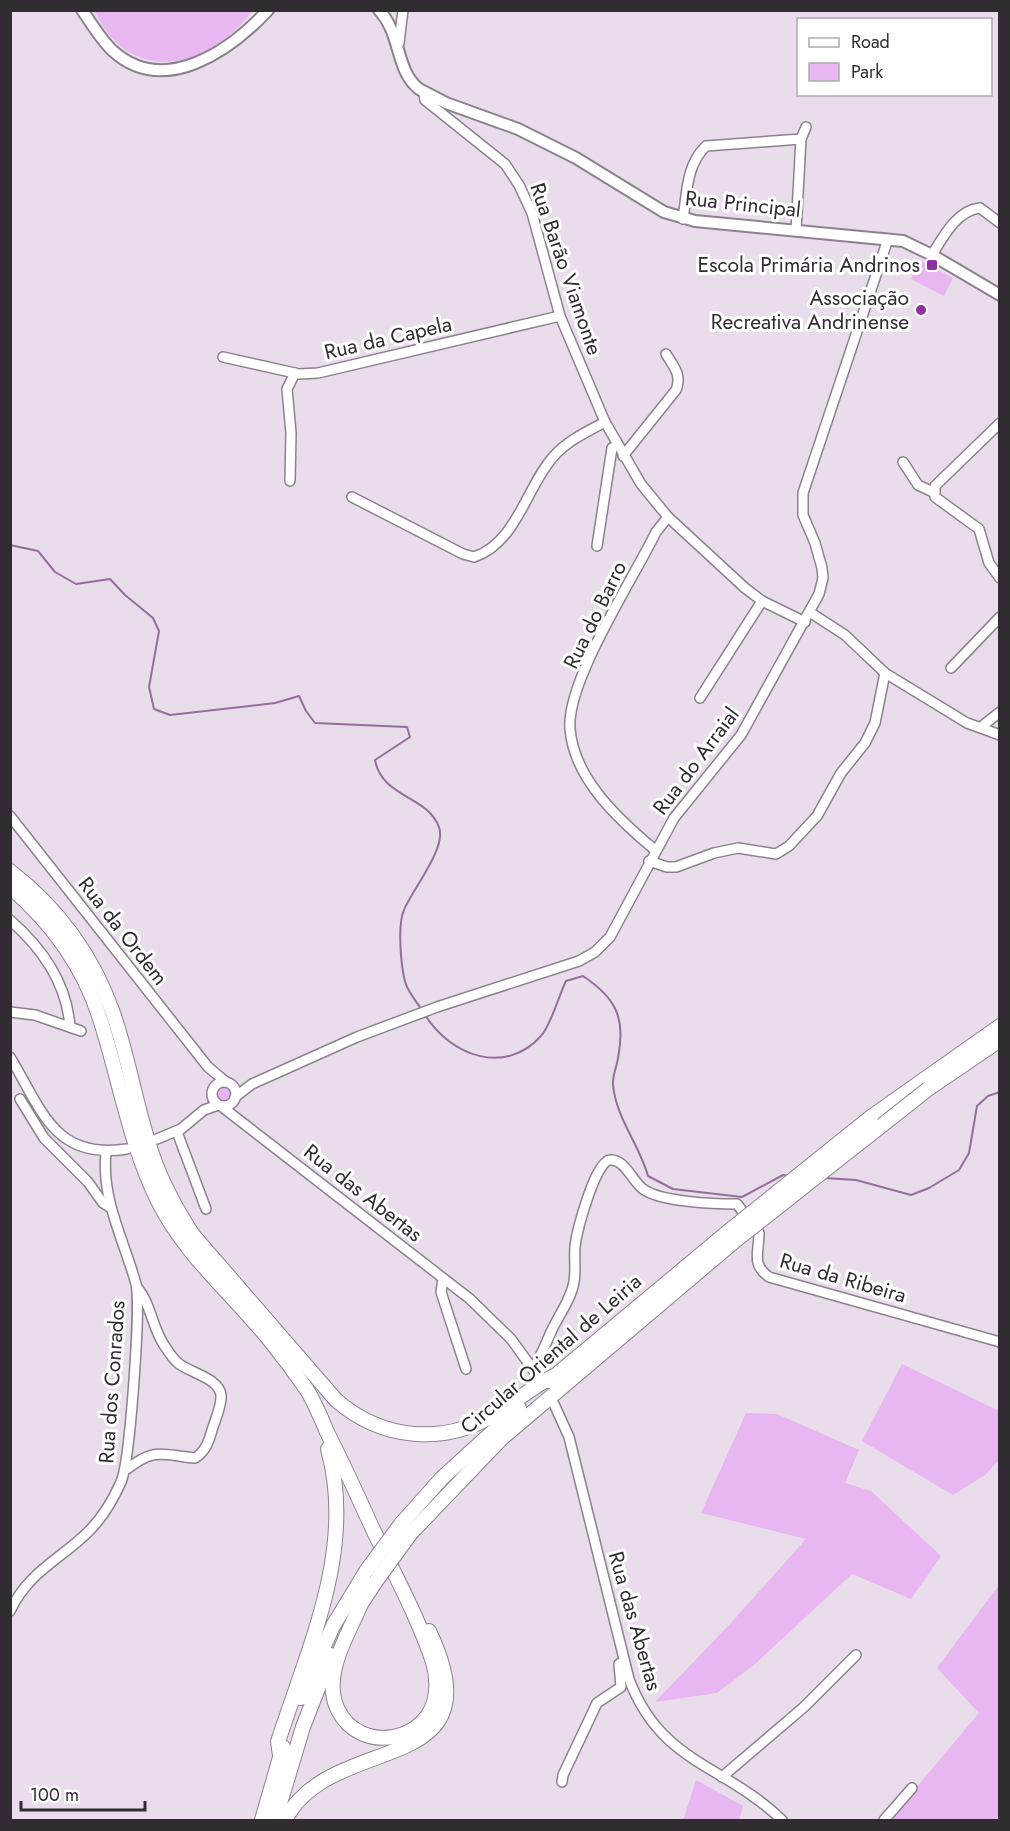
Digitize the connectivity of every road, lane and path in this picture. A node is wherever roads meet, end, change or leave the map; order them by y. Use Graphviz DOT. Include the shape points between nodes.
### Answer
graph roads {
  1 [pos="82,10"];
  2 [pos="268,10"];
  3 [pos="380,10"];
  4 [pos="402,10"];
  5 [pos="399,43"];
  6 [pos="424,93"];
  7 [pos="806,127"];
  8 [pos="801,139"];
  9 [pos="682,219"];
  10 [pos="999,223"];
  11 [pos="796,230"];
  12 [pos="888,239"];
  13 [pos="932,255"];
  14 [pos="999,295"];
  15 [pos="560,316"];
  16 [pos="666,354"];
  17 [pos="223,357"];
  18 [pos="295,373"];
  19 [pos="605,422"];
  20 [pos="999,423"];
  21 [pos="617,445"];
  22 [pos="623,456"];
  23 [pos="903,462"];
  24 [pos="290,482"];
  25 [pos="933,492"];
  26 [pos="352,497"];
  27 [pos="668,516"];
  28 [pos="597,546"];
  29 [pos="999,578"];
  30 [pos="762,601"];
  31 [pos="811,613"];
  32 [pos="999,616"];
  33 [pos="805,622"];
  34 [pos="951,668"];
  35 [pos="885,673"];
  36 [pos="700,698"];
  37 [pos="999,712"];
  38 [pos="981,727"];
  39 [pos="999,735"];
  40 [pos="10,816"];
  41 [pos="655,850"];
  42 [pos="650,861"];
  43 [pos="10,871"];
  44 [pos="10,887"];
  45 [pos="10,920"];
  46 [pos="10,1012"];
  47 [pos="999,1026"];
  48 [pos="70,1027"];
  49 [pos="81,1031"];
  50 [pos="999,1040"];
  51 [pos="10,1057"];
  52 [pos="208,1067"];
  53 [pos="228,1082"];
  54 [pos="252,1084"];
  55 [pos="925,1085"];
  56 [pos="20,1099"];
  57 [pos="216,1099"];
  58 [pos="234,1100"];
  59 [pos="238,1119"];
  60 [pos="177,1132"];
  61 [pos="157,1140"];
  62 [pos="127,1149"];
  63 [pos="106,1153"];
  64 [pos="111,1208"];
  65 [pos="206,1209"];
  66 [pos="732,1235"];
  67 [pos="443,1280"];
  68 [pos="136,1285"];
  69 [pos="280,1333"];
  70 [pos="999,1342"];
  71 [pos="466,1370"];
  72 [pos="535,1372"];
  73 [pos="296,1376"];
  74 [pos="554,1376"];
  75 [pos="554,1404"];
  76 [pos="127,1468"];
  77 [pos="406,1529"];
  78 [pos="361,1604"];
  79 [pos="10,1611"];
  80 [pos="856,1655"];
  81 [pos="624,1661"];
  82 [pos="280,1755"];
  83 [pos="722,1777"];
  84 [pos="562,1782"];
  85 [pos="912,1788"];
  86 [pos="262,1821"];
  87 [pos="274,1821"];
  88 [pos="285,1821"];
  89 [pos="782,1821"];
  90 [pos="884,1821"];
  1 -- 2 [label="main road" via="117,55 138,66 167,71 189,66 226,48"];
  3 -- 5 [label="main road"];
  4 -- 5 [label="street"];
  5 -- 6 [label="main road" via="407,77"];
  6 -- 9 [label="main road, Rua Principal" via="541,140"];
  6 -- 15 [label="street, Rua Barão Viamonte" via="425,100 505,164 519,186 532,213"];
  7 -- 8 [label="street"];
  8 -- 9 [label="street" via="706,146 691,166"];
  8 -- 11 [label="street"];
  9 -- 11 [label="main road, Rua Principal"];
  10 -- 13 [label="street" via="980,208 973,208 956,222"];
  11 -- 12 [label="main road, Rua Principal"];
  12 -- 13 [label="main road, Rua Principal" via="909,243"];
  12 -- 31 [label="street, Rua do Arraial" via="802,493 803,515 823,573 822,588"];
  13 -- 14 [label="main road, Rua Principal"];
  15 -- 18 [label="street, Rua da Capela" via="318,373"];
  15 -- 19 [label="street, Rua Barão Viamonte"];
  16 -- 22 [label="street" via="678,372 676,390"];
  17 -- 18 [label="street, Rua da Capela"];
  18 -- 24 [label="street" via="287,389"];
  19 -- 21 [label="street, Rua Barão Viamonte"];
  19 -- 26 [label="street" via="552,458 519,516 492,547 474,557"];
  20 -- 25 [label="street"];
  21 -- 22 [label="street, Rua Barão Viamonte"];
  21 -- 28 [label="street" via="612,448"];
  22 -- 27 [label="street, Rua Barão Viamonte"];
  23 -- 25 [label="street" via="918,485"];
  25 -- 29 [label="street" via="934,497 979,530 989,563"];
  27 -- 30 [label="street, Rua Barão Viamonte"];
  27 -- 41 [label="street, Rua do Barro" via="589,660 570,726 572,742 589,781 626,826"];
  30 -- 33 [label="street, Rua Barão Viamonte"];
  30 -- 36 [label="street"];
  31 -- 33 [label="street, Rua do Arraial"];
  31 -- 35 [label="street" via="845,635"];
  32 -- 34 [label="street"];
  33 -- 41 [label="street, Rua do Arraial" via="741,735 683,805"];
  35 -- 38 [label="street" via="967,723"];
  35 -- 42 [label="street" via="875,723 865,743 841,773 817,816 789,846 776,854 738,848 714,852 676,867"];
  37 -- 38 [label="street"];
  38 -- 39 [label="street"];
  40 -- 52 [label="street, Rua da Ordem"];
  41 -- 42 [label="street, Rua do Arraial"];
  42 -- 54 [label="street, Rua do Arraial" via="614,932 591,955 417,1014"];
  43 -- 69 [label="highway" via="62,919 91,963 113,1014 152,1155 180,1215"];
  44 -- 73 [label="highway" via="59,939 87,985 101,1020 133,1141 169,1221 188,1250 271,1341"];
  45 -- 48 [label="street" via="54,970 65,994"];
  46 -- 48 [label="street" via="35,1015"];
  47 -- 55 [label="highway, Circular Oriental de Leiria"];
  48 -- 49 [label="street"];
  50 -- 55 [label="highway, Circular Oriental de Leiria"];
  51 -- 63 [label="street" via="60,1136 79,1148"];
  52 -- 53 [label="street, Rua da Ordem"];
  52 -- 57 [label="street, Rua da Ordem"];
  53 -- 54 [label="street, Rua do Arraial"];
  53 -- 57 [label="street" via="219,1083"];
  53 -- 58 [label="street" via="235,1088"];
  54 -- 58 [label="street, Rua do Arraial"];
  55 -- 66 [label="highway, Circular Oriental de Leiria, bridge"];
  56 -- 64 [label="street" via="44,1138"];
  57 -- 58 [label="street, Rua do Arraial"];
  57 -- 59 [label="street, Rua das Abertas"];
  57 -- 60 [label="street"];
  58 -- 59 [label="street"];
  59 -- 67 [label="street, Rua das Abertas"];
  60 -- 61 [label="street"];
  60 -- 65 [label="street"];
  62 -- 63 [label="street"];
  63 -- 64 [label="street, Rua dos Conrados" via="105,1185"];
  64 -- 68 [label="street, Rua dos Conrados"];
  66 -- 74 [label="highway, Circular Oriental de Leiria"];
  66 -- 77 [label="highway, Circular Oriental de Leiria" via="502,1438"];
  67 -- 71 [label="street" via="441,1292"];
  67 -- 72 [label="street, Rua das Abertas" via="492,1319"];
  68 -- 76 [label="street, Rua dos Conrados"];
  68 -- 76 [label="street" via="145,1296 162,1343 176,1362 208,1379 218,1387 221,1396 202,1453 195,1458 144,1455"];
  69 -- 74 [label="highway" via="347,1410 382,1428 411,1434 438,1434 473,1426"];
  69 -- 88 [label="highway" via="361,1484 440,1654 448,1683 441,1714 423,1737 323,1779 306,1792"];
  70 -- 72 [label="street, Rua da Ribeira" via="769,1277 756,1262 759,1233 737,1204 653,1194 613,1159 601,1166 580,1220 571,1292"];
  73 -- 78 [label="highway" via="308,1392 358,1497 432,1662 436,1688 432,1708 419,1726 397,1737 362,1734 348,1724 334,1702 334,1673"];
  73 -- 82 [label="highway" via="326,1442 337,1485 338,1522 325,1594 278,1742"];
  74 -- 77 [label="highway, Circular Oriental de Leiria" via="464,1457"];
  75 -- 81 [label="street, Rua das Abertas" via="569,1437"];
  76 -- 79 [label="street, Rua dos Conrados" via="99,1520 34,1574"];
  77 -- 78 [label="highway, Circular Oriental de Leiria, bridge"];
  77 -- 82 [label="highway, Circular Oriental de Leiria, bridge" via="367,1570 324,1643"];
  78 -- 87 [label="highway, Circular Oriental de Leiria" via="316,1689"];
  80 -- 83 [label="street" via="804,1707"];
  81 -- 83 [label="street, Rua das Abertas" via="637,1698 657,1731"];
  81 -- 84 [label="street" via="619,1664 621,1687 597,1703"];
  82 -- 86 [label="highway, Circular Oriental de Leiria"];
  83 -- 89 [label="street, Rua das Abertas"];
  85 -- 90 [label="street"];
}
